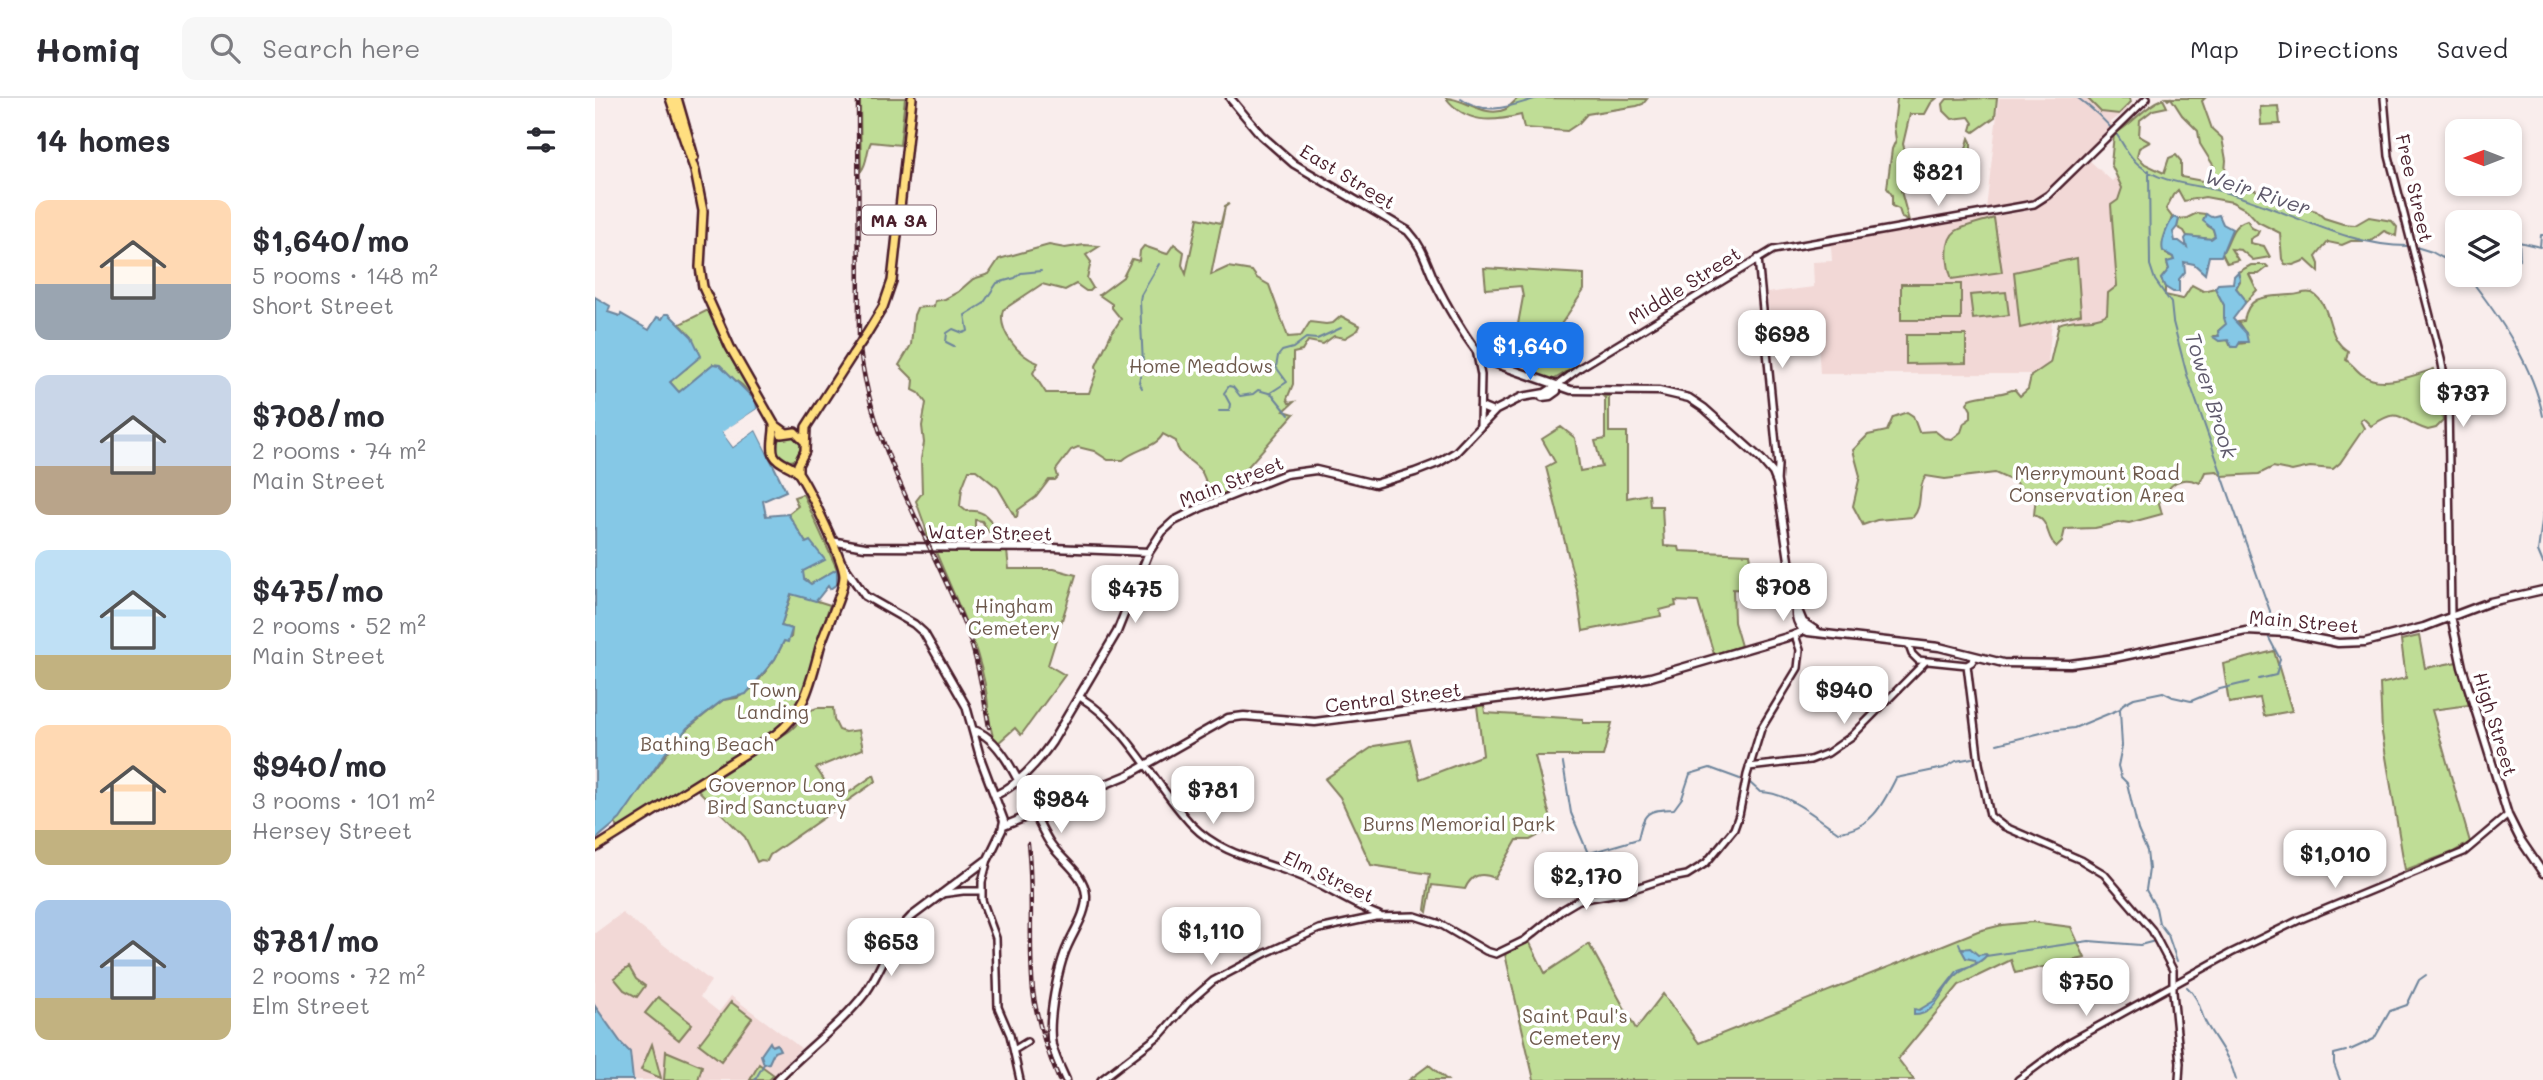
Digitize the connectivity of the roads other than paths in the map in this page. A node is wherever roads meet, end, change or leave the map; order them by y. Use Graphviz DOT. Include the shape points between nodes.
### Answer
graph roads {
  1 [pos="670,98"];
  2 [pos="677,98"];
  3 [pos="912,98"];
  4 [pos="1230,98"];
  5 [pos="2147,98"];
  6 [pos="2384,98"];
  7 [pos="695,171"];
  8 [pos="1758,258"];
  9 [pos="1476,350"];
  10 [pos="1485,359"];
  11 [pos="1481,375"];
  12 [pos="1556,386"];
  13 [pos="1481,407"];
  14 [pos="1493,412"];
  15 [pos="774,424"];
  16 [pos="1480,426"];
  17 [pos="806,427"];
  18 [pos="785,432"];
  19 [pos="795,432"];
  20 [pos="774,441"];
  21 [pos="804,441"];
  22 [pos="800,460"];
  23 [pos="786,464"];
  24 [pos="798,473"];
  25 [pos="1777,483"];
  26 [pos="831,541"];
  27 [pos="1149,552"];
  28 [pos="842,563"];
  29 [pos="843,582"];
  30 [pos="858,588"];
  31 [pos="2543,590"];
  32 [pos="2451,616"];
  33 [pos="1805,628"];
  34 [pos="1795,635"];
  35 [pos="1908,643"];
  36 [pos="1975,657"];
  37 [pos="1925,662"];
  38 [pos="1967,665"];
  39 [pos="1080,697"];
  40 [pos="973,730"];
  41 [pos="1147,765"];
  42 [pos="1749,767"];
  43 [pos="1018,780"];
  44 [pos="996,795"];
  45 [pos="1034,814"];
  46 [pos="2508,816"];
  47 [pos="1004,826"];
  48 [pos="595,848"];
  49 [pos="988,859"];
  50 [pos="2543,873"];
  51 [pos="981,891"];
  52 [pos="941,894"];
  53 [pos="1367,911"];
  54 [pos="1381,916"];
  55 [pos="1364,919"];
  56 [pos="2174,986"];
  57 [pos="1027,1042"];
  58 [pos="1014,1050"];
  59 [pos="777,1080"];
  60 [pos="1020,1080"];
  61 [pos="1066,1080"];
  62 [pos="1101,1080"];
  63 [pos="2018,1080"];
  64 [pos="2179,1080"];
  1 -- 7 [label="main road"];
  2 -- 7 [label="main road"];
  3 -- 17 [label="main road, MA 3A, bridge" via="892,281 883,307"];
  4 -- 9 [label="main road, East Street" via="1261,135 1310,175 1403,228 1422,249 1437,286"];
  5 -- 8 [label="street, Middle Street" via="2048,195 2031,206 1791,245"];
  6 -- 32 [label="street, Free Street" via="2387,148 2448,396"];
  7 -- 15 [label="main road" via="704,219 703,287 730,347"];
  8 -- 12 [label="street, Middle Street"];
  8 -- 25 [label="street"];
  9 -- 10 [label="main road"];
  9 -- 11 [label="street"];
  10 -- 11 [label="street"];
  10 -- 12 [label="main road"];
  11 -- 13 [label="street"];
  12 -- 14 [label="main road, Main Street"];
  12 -- 25 [label="main road, Main Street" via="1663,392 1689,398 1761,459"];
  13 -- 14 [label="main road"];
  13 -- 16 [label="street"];
  14 -- 16 [label="main road, Main Street"];
  15 -- 18 [label="main road"];
  15 -- 20 [label="main road"];
  16 -- 27 [label="main road, Main Street" via="1450,456 1386,482 1367,484 1316,470 1260,483 1174,521"];
  17 -- 19 [label="main road"];
  17 -- 21 [label="main road, MA 3A"];
  18 -- 19 [label="main road"];
  18 -- 20 [label="main road"];
  19 -- 21 [label="main road"];
  20 -- 23 [label="main road" via="775,457"];
  21 -- 22 [label="main road, MA 3A"];
  22 -- 23 [label="main road"];
  22 -- 24 [label="main road, MA 3A"];
  23 -- 24 [label="main road"];
  24 -- 26 [label="main road"];
  25 -- 33 [label="main road, Main Street" via="1796,619"];
  26 -- 27 [label="main road, Water Street" via="865,547"];
  26 -- 28 [label="main road"];
  27 -- 39 [label="main road, Main Street" via="1122,620"];
  28 -- 29 [label="main road"];
  28 -- 30 [label="main road"];
  29 -- 30 [label="main road"];
  29 -- 48 [label="main road" via="806,697 787,725"];
  30 -- 40 [label="main road" via="923,632 957,689"];
  31 -- 32 [label="main road, Main Street"];
  32 -- 36 [label="main road, Main Street" via="2400,634 2355,643 2251,630 2080,663 2003,663"];
  32 -- 46 [label="main road, High Street"];
  33 -- 34 [label="main road, Central Street"];
  33 -- 35 [label="main road, Main Street"];
  34 -- 41 [label="main road, Central Street" via="1622,683 1315,722 1232,716"];
  34 -- 42 [label="street" via="1800,650 1798,668 1762,725"];
  35 -- 36 [label="main road, Main Street"];
  35 -- 37 [label="street" via="1916,658"];
  36 -- 38 [label="street"];
  37 -- 38 [label="street"];
  37 -- 42 [label="street" via="1852,736 1828,753 1810,760"];
  38 -- 56 [label="street" via="1990,816 2107,876 2154,933 2172,966"];
  39 -- 41 [label="street, Elm Street"];
  39 -- 43 [label="main road, Main Street" via="1045,752"];
  40 -- 43 [label="main road" via="989,738"];
  40 -- 44 [label="main road"];
  41 -- 45 [label="main road, Central Street"];
  41 -- 53 [label="street, Elm Street" via="1204,836 1246,859 1300,876"];
  42 -- 54 [label="street" via="1734,828 1699,869 1580,900 1503,952 1489,953 1430,920"];
  43 -- 44 [label="main road, Main Street"];
  43 -- 45 [label="main road"];
  44 -- 47 [label="main road"];
  45 -- 47 [label="main road, Central Street"];
  45 -- 61 [label="main road" via="1085,890 1082,914 1060,965 1052,1021 1052,1045"];
  46 -- 50 [label="main road, High Street"];
  46 -- 56 [label="street" via="2456,856 2285,926"];
  47 -- 49 [label="main road"];
  49 -- 51 [label="street"];
  49 -- 52 [label="main road"];
  51 -- 52 [label="street"];
  51 -- 58 [label="street" via="997,945 998,1007"];
  52 -- 59 [label="main road" via="901,927 864,995"];
  53 -- 54 [label="street, Elm Street"];
  53 -- 55 [label="street"];
  54 -- 55 [label="street"];
  55 -- 62 [label="street" via="1304,935 1213,981 1161,1034"];
  56 -- 63 [label="street" via="2068,1043"];
  56 -- 64 [label="street"];
  57 -- 58 [label="street"];
  58 -- 60 [label="street"];
}
